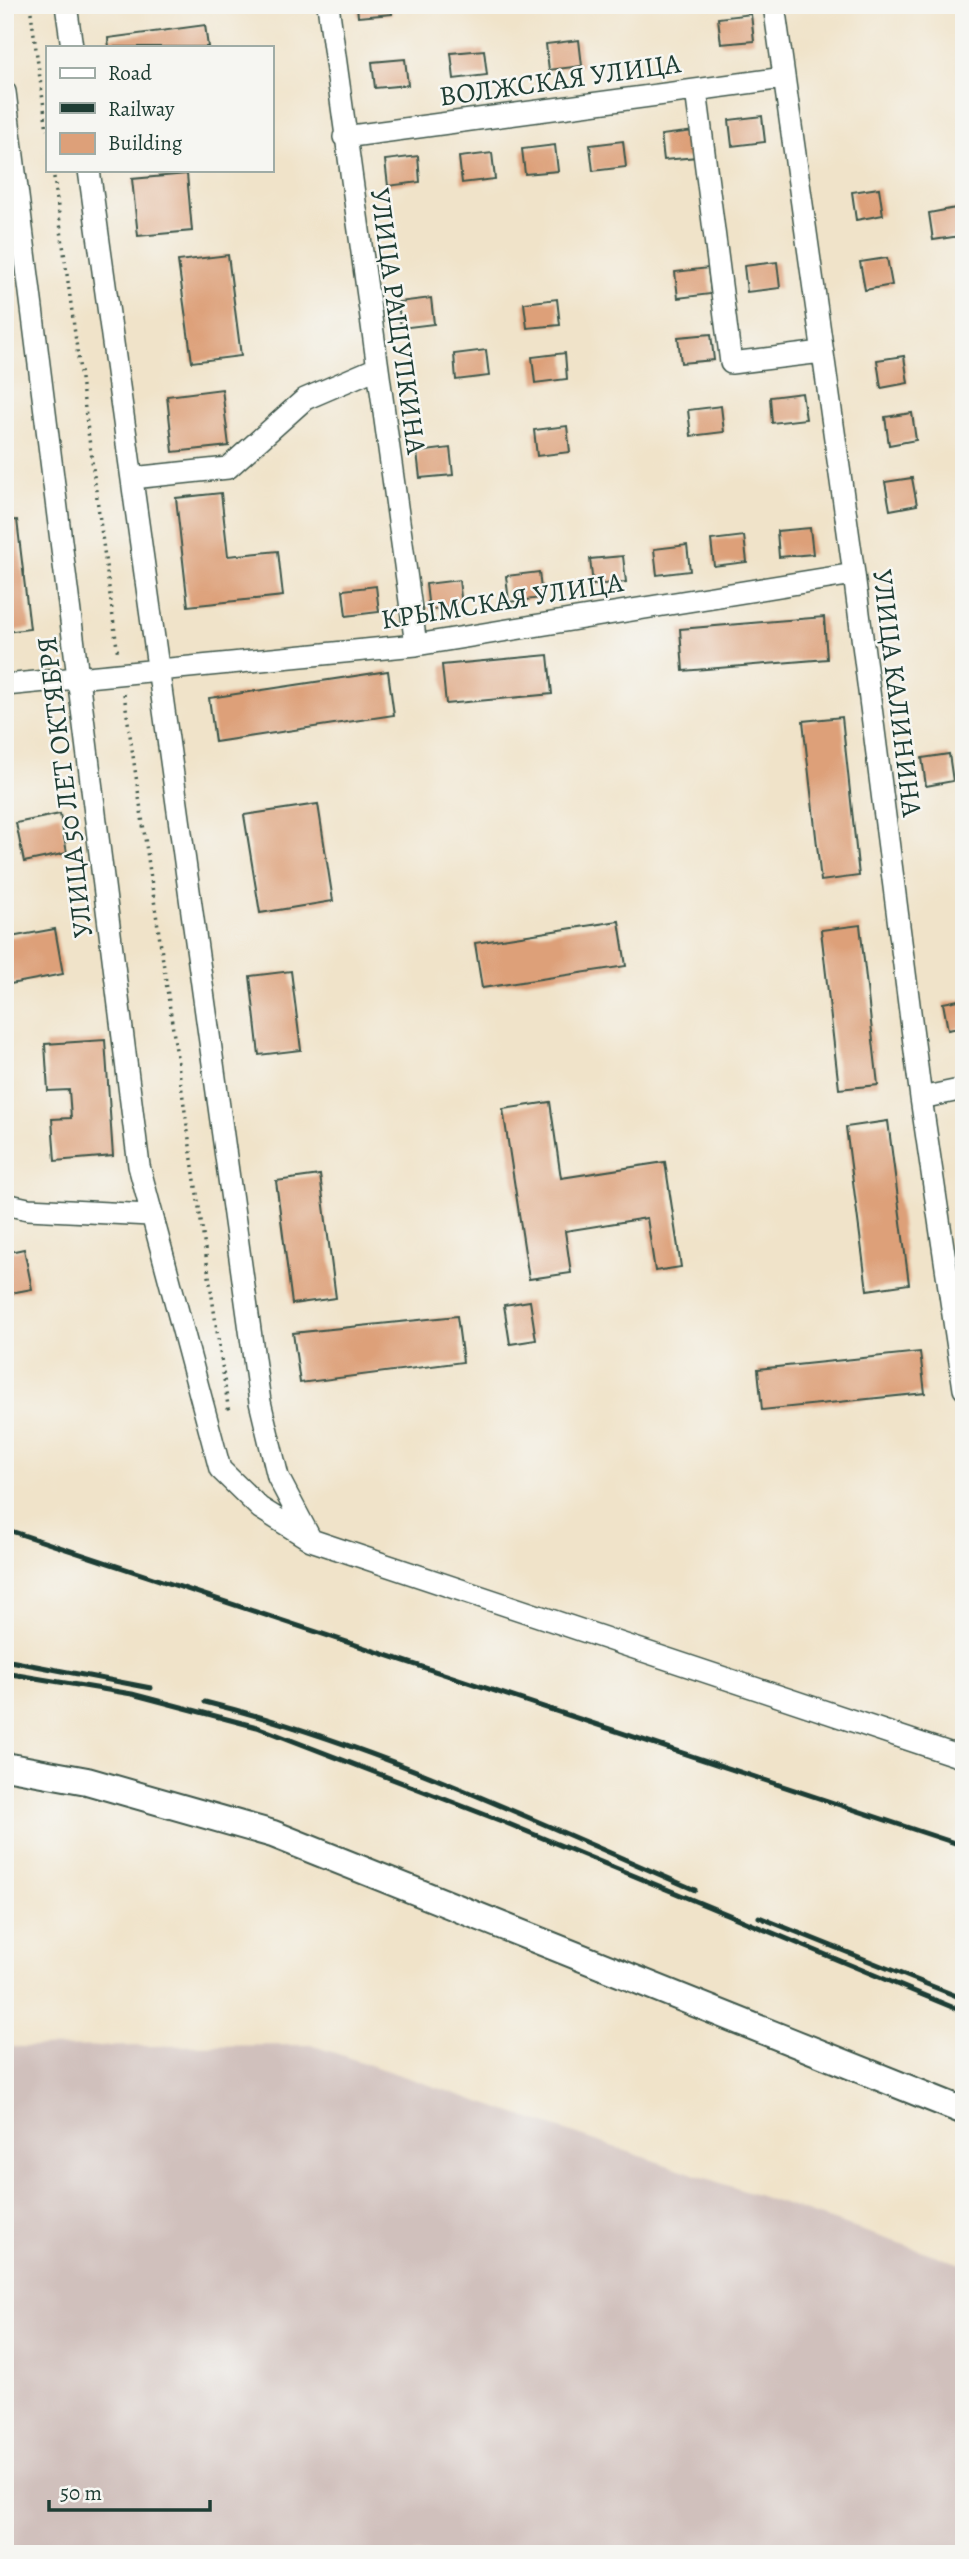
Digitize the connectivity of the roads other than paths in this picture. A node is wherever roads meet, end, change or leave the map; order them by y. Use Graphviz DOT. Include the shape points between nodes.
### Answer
graph roads {
  1 [pos="66,5"];
  2 [pos="328,5"];
  3 [pos="774,5"];
  4 [pos="72,46"];
  5 [pos="784,78"];
  6 [pos="696,90"];
  7 [pos="5,92"];
  8 [pos="344,137"];
  9 [pos="89,172"];
  10 [pos="822,352"];
  11 [pos="377,368"];
  12 [pos="132,478"];
  13 [pos="854,574"];
  14 [pos="416,645"];
  15 [pos="157,671"];
  16 [pos="80,678"];
  17 [pos="5,685"];
  18 [pos="964,1089"];
  19 [pos="920,1098"];
  20 [pos="5,1204"];
  21 [pos="150,1215"];
  22 [pos="964,1388"];
  23 [pos="311,1540"];
  24 [pos="964,1758"];
  25 [pos="5,1766"];
  26 [pos="964,2111"];
  1 -- 4 [label="street"];
  2 -- 8 [label="street, УЛИЦА РАЩУПКИНА"];
  3 -- 5 [label="street, УЛИЦА КАЛИНИНА"];
  5 -- 6 [label="street, ВОЛЖСКАЯ УЛИЦА"];
  5 -- 10 [label="street, УЛИЦА КАЛИНИНА"];
  6 -- 8 [label="street, ВОЛЖСКАЯ УЛИЦА"];
  6 -- 10 [label="street" via="731,363"];
  7 -- 16 [label="street, УЛИЦА 50 ЛЕТ ОКТЯБРЯ"];
  8 -- 11 [label="street, УЛИЦА РАЩУПКИНА"];
  9 -- 12 [label="street"];
  10 -- 13 [label="street, УЛИЦА КАЛИНИНА"];
  11 -- 12 [label="street" via="305,399 228,468"];
  11 -- 14 [label="street, УЛИЦА РАЩУПКИНА"];
  12 -- 15 [label="street"];
  13 -- 14 [label="street, КРЫМСКАЯ УЛИЦА"];
  13 -- 19 [label="street, УЛИЦА КАЛИНИНА"];
  14 -- 15 [label="street, КРЫМСКАЯ УЛИЦА"];
  15 -- 16 [label="street, КРЫМСКАЯ УЛИЦА"];
  15 -- 23 [label="street" via="260,1402 278,1477"];
  16 -- 17 [label="street, КРЫМСКАЯ УЛИЦА"];
  16 -- 21 [label="street, УЛИЦА 50 ЛЕТ ОКТЯБРЯ" via="139,1166"];
  18 -- 19 [label="street"];
  19 -- 22 [label="street, УЛИЦА КАЛИНИНА"];
  20 -- 21 [label="street"];
  21 -- 23 [label="street, УЛИЦА 50 ЛЕТ ОКТЯБРЯ" via="220,1469 260,1508"];
  23 -- 24 [label="street"];
  25 -- 26 [label="main road" via="87,1781 273,1834"];
}
